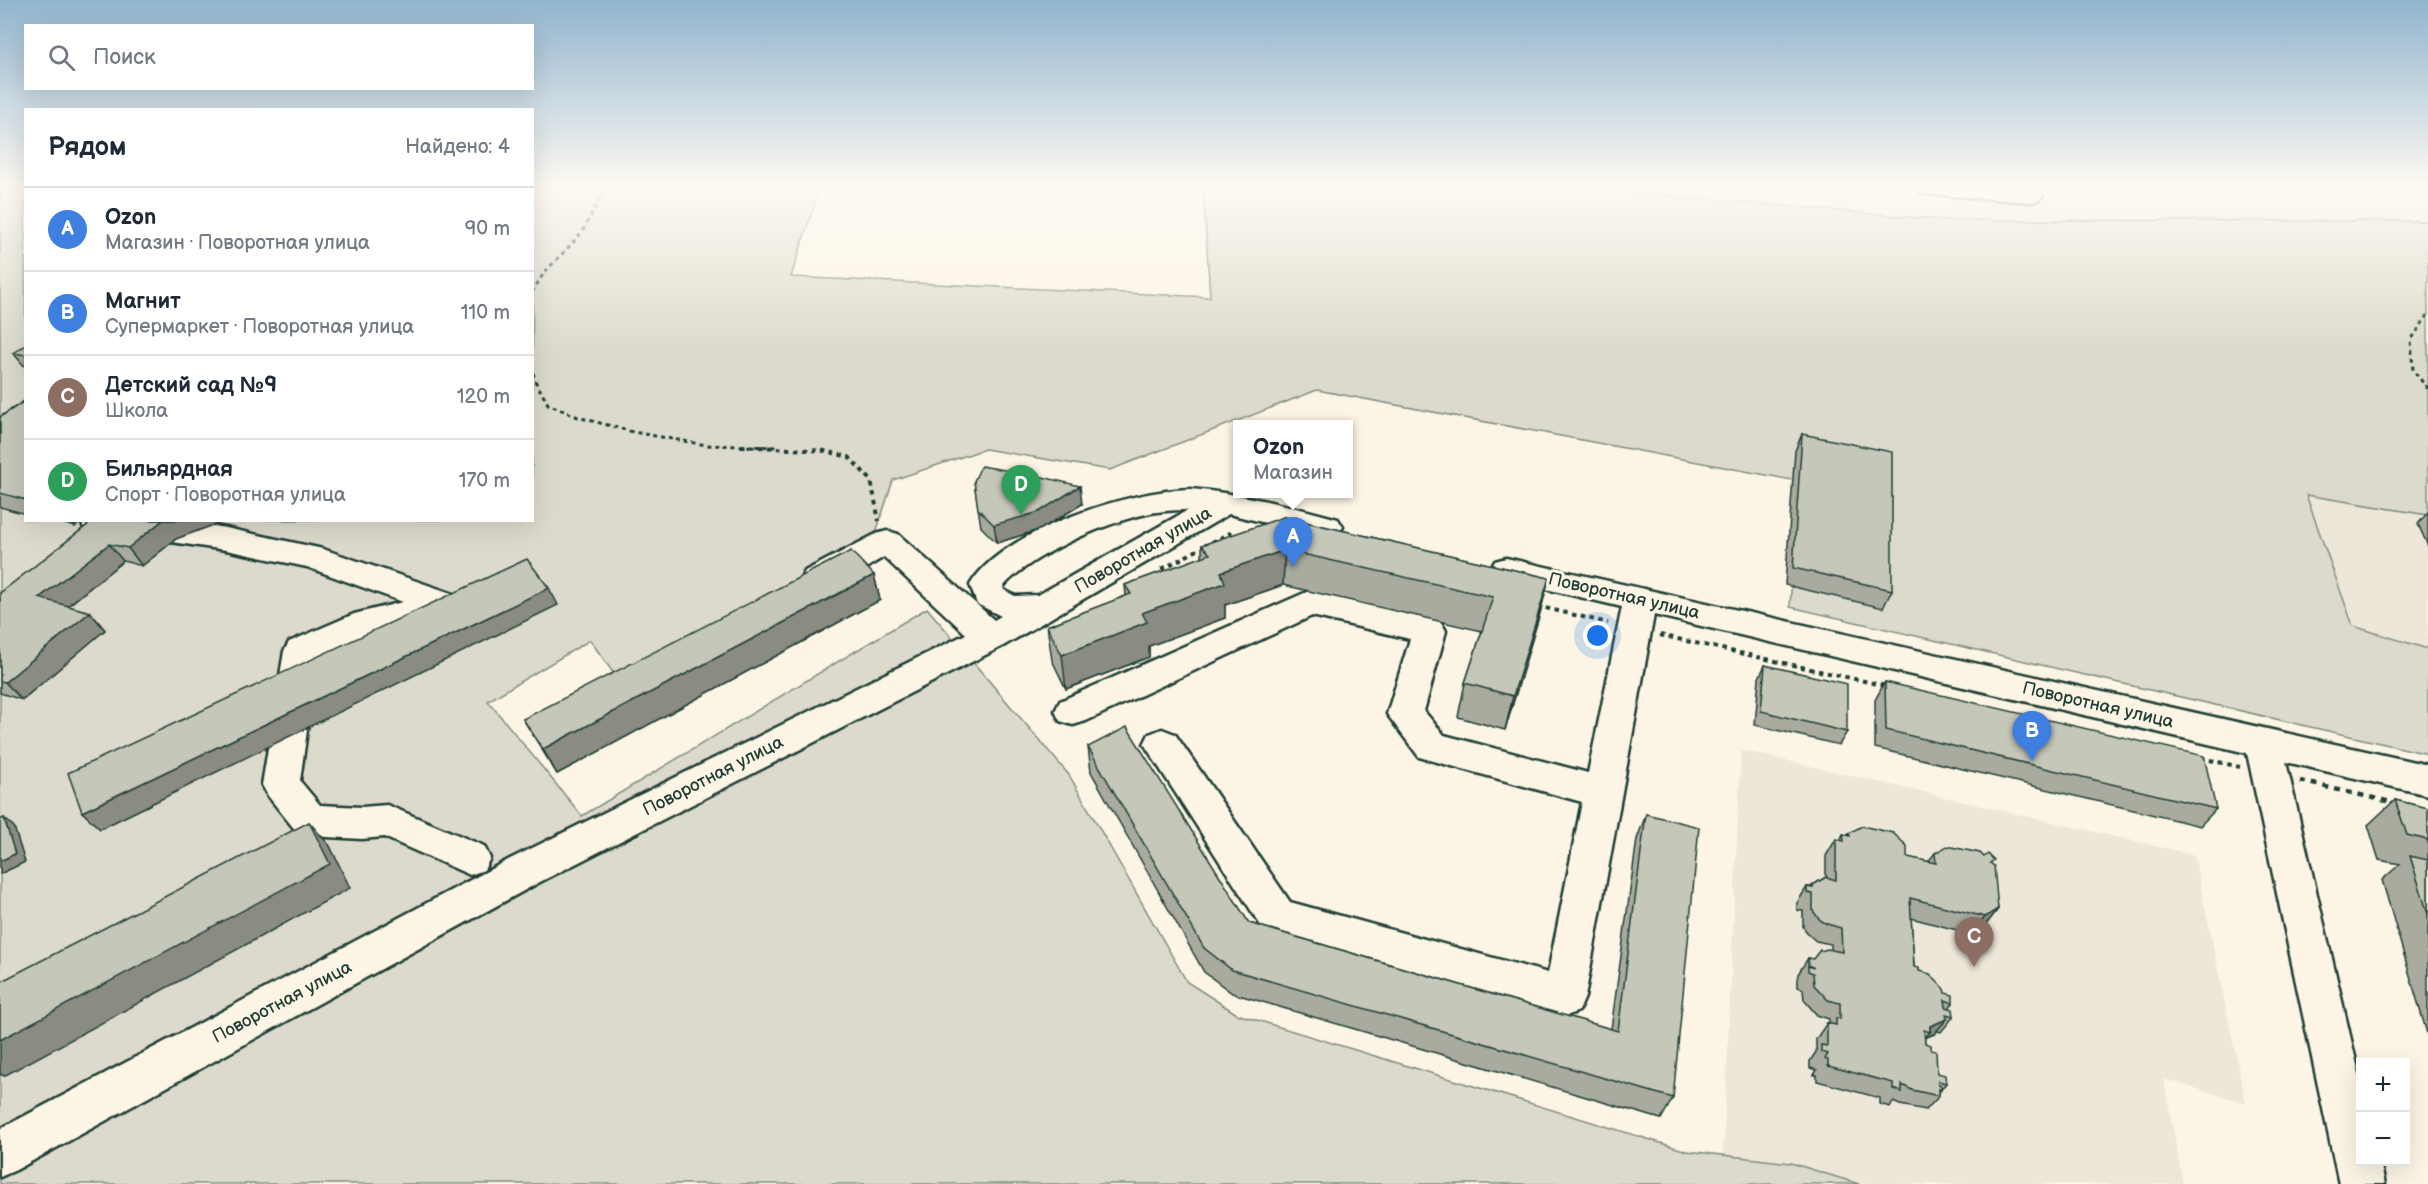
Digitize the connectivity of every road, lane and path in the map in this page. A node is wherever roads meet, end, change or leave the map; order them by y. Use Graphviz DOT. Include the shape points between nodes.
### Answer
graph roads {
  1 [pos="573,242"];
  2 [pos="534,289"];
  3 [pos="2428,315"];
  4 [pos="534,379"];
  5 [pos="2428,389"];
  6 [pos="1225,503"];
  7 [pos="109,522"];
  8 [pos="1352,533"];
  9 [pos="1241,536"];
  10 [pos="887,542"];
  11 [pos="1478,562"];
  12 [pos="1159,571"];
  13 [pos="793,591"];
  14 [pos="1530,604"];
  15 [pos="1045,606"];
  16 [pos="1637,615"];
  17 [pos="991,637"];
  18 [pos="1888,687"];
  19 [pos="1073,711"];
  20 [pos="1162,744"];
  21 [pos="2200,758"];
  22 [pos="2266,758"];
  23 [pos="2428,780"];
  24 [pos="1603,792"];
  25 [pos="2405,805"];
  26 [pos="470,858"];
  27 [pos="0,1154"];
  28 [pos="2362,1184"];
  1 -- 2 [label="path"];
  3 -- 5 [label="path" via="2411,340 2413,369"];
  4 -- 10 [label="path" via="548,404 633,432 706,446 815,450 849,458 871,480"];
  6 -- 8 [label="street, Поворотная улица"];
  6 -- 15 [label="street, Поворотная улица"];
  6 -- 15 [label="street" via="1168,500 1110,516 1012,558 986,585 989,596 1002,606 1021,610"];
  7 -- 26 [label="street" via="226,539 312,557 445,604 366,623 301,651 281,785 310,820 387,821"];
  9 -- 12 [label="path" via="1230,533"];
  10 -- 13 [label="street"];
  10 -- 17 [label="street"];
  11 -- 16 [label="street, Поворотная улица"];
  14 -- 16 [label="path"];
  15 -- 17 [label="street, Поворотная улица"];
  16 -- 18 [label="path"];
  16 -- 22 [label="street, Поворотная улица"];
  16 -- 24 [label="street"];
  17 -- 27 [label="street, Поворотная улица" via="524,871"];
  19 -- 24 [label="street" via="1309,603 1429,631 1405,714 1432,747"];
  20 -- 24 [label="street" via="1277,916 1564,997"];
  21 -- 22 [label="path"];
  22 -- 23 [label="street, Поворотная улица"];
  22 -- 25 [label="path"];
  22 -- 28 [label="street"];
}
